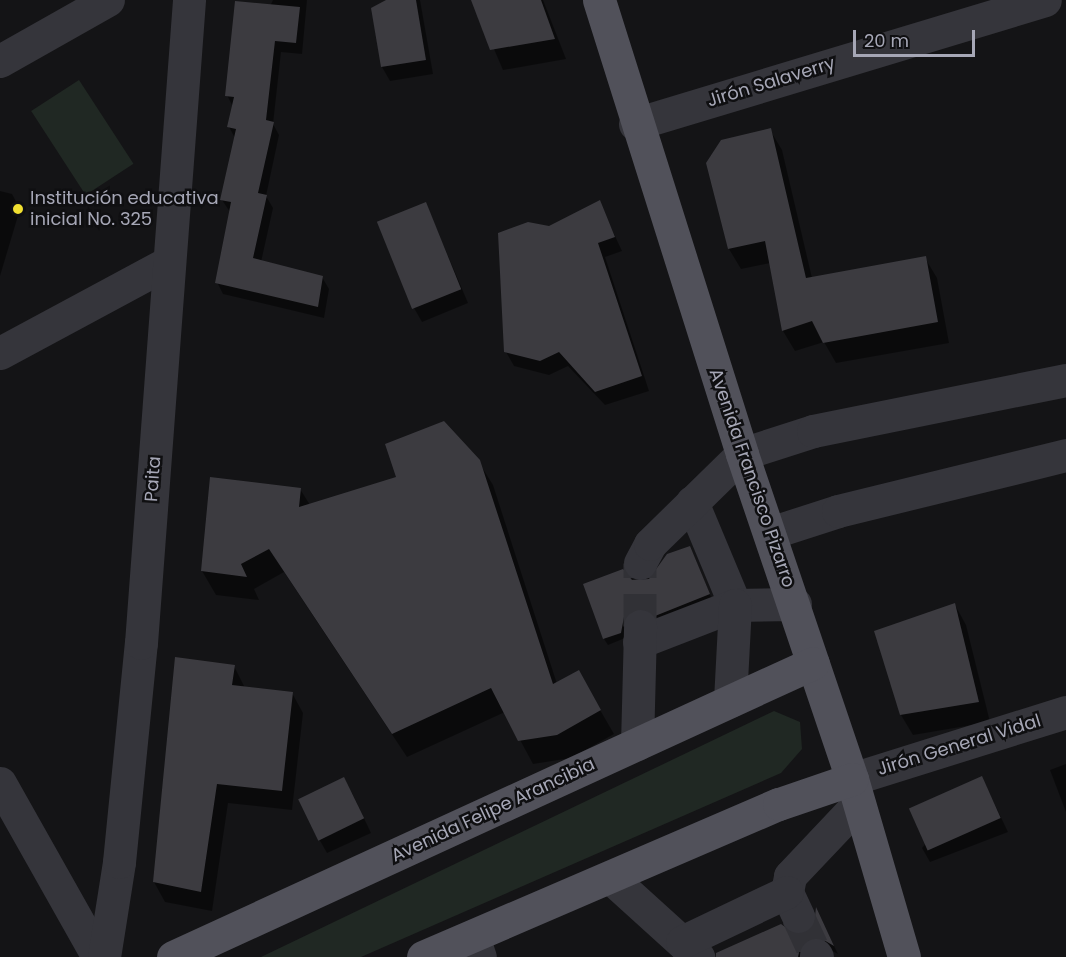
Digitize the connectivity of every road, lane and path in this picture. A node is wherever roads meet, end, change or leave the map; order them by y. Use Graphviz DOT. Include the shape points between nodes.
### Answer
graph roads {
  1 [pos="189,0"];
  2 [pos="598,0"];
  3 [pos="1045,0"];
  4 [pos="105,1"];
  5 [pos="0,61"];
  6 [pos="635,124"];
  7 [pos="169,262"];
  8 [pos="0,353"];
  9 [pos="1066,380"];
  10 [pos="742,454"];
  11 [pos="1066,455"];
  12 [pos="692,502"];
  13 [pos="770,533"];
  14 [pos="640,563"];
  15 [pos="795,604"];
  16 [pos="735,605"];
  17 [pos="813,663"];
  18 [pos="730,701"];
  19 [pos="1066,712"];
  20 [pos="637,744"];
  21 [pos="0,783"];
  22 [pos="855,791"];
  23 [pos="611,878"];
  24 [pos="477,946"];
  25 [pos="690,950"];
  26 [pos="98,957"];
  27 [pos="104,957"];
  28 [pos="173,957"];
  29 [pos="423,957"];
  30 [pos="904,957"];
  1 -- 7 [label="street, Paita"];
  2 -- 6 [label="main road, Avenida Francisco Pizarro"];
  3 -- 6 [label="street, Jirón Salaverry"];
  4 -- 5 [label="street"];
  6 -- 10 [label="main road, Avenida Francisco Pizarro"];
  7 -- 8 [label="street"];
  7 -- 27 [label="street, Paita" via="141,643 119,862"];
  9 -- 10 [label="street" via="813,431"];
  10 -- 12 [label="street"];
  10 -- 13 [label="main road, Avenida Francisco Pizarro"];
  11 -- 13 [label="street" via="838,511"];
  12 -- 14 [label="street" via="650,544"];
  12 -- 16 [label="street"];
  13 -- 15 [label="main road, Avenida Francisco Pizarro"];
  15 -- 16 [label="street"];
  15 -- 17 [label="main road, Avenida Francisco Pizarro"];
  16 -- 18 [label="street"];
  16 -- 20 [label="street" via="640,634"];
  17 -- 18 [label="main road, Avenida Felipe Arancibia"];
  17 -- 22 [label="main road, Avenida Francisco Pizarro"];
  18 -- 20 [label="main road, Avenida Felipe Arancibia"];
  19 -- 22 [label="street, Jirón General Vidal"];
  20 -- 28 [label="main road, Avenida Felipe Arancibia"];
  21 -- 26 [label="street"];
  22 -- 23 [label="main road" via="779,804"];
  22 -- 25 [label="street" via="790,876 793,904"];
  22 -- 30 [label="main road, Avenida Francisco Pizarro"];
  23 -- 24 [label="main road"];
  23 -- 25 [label="street"];
  24 -- 29 [label="main road"];
}
